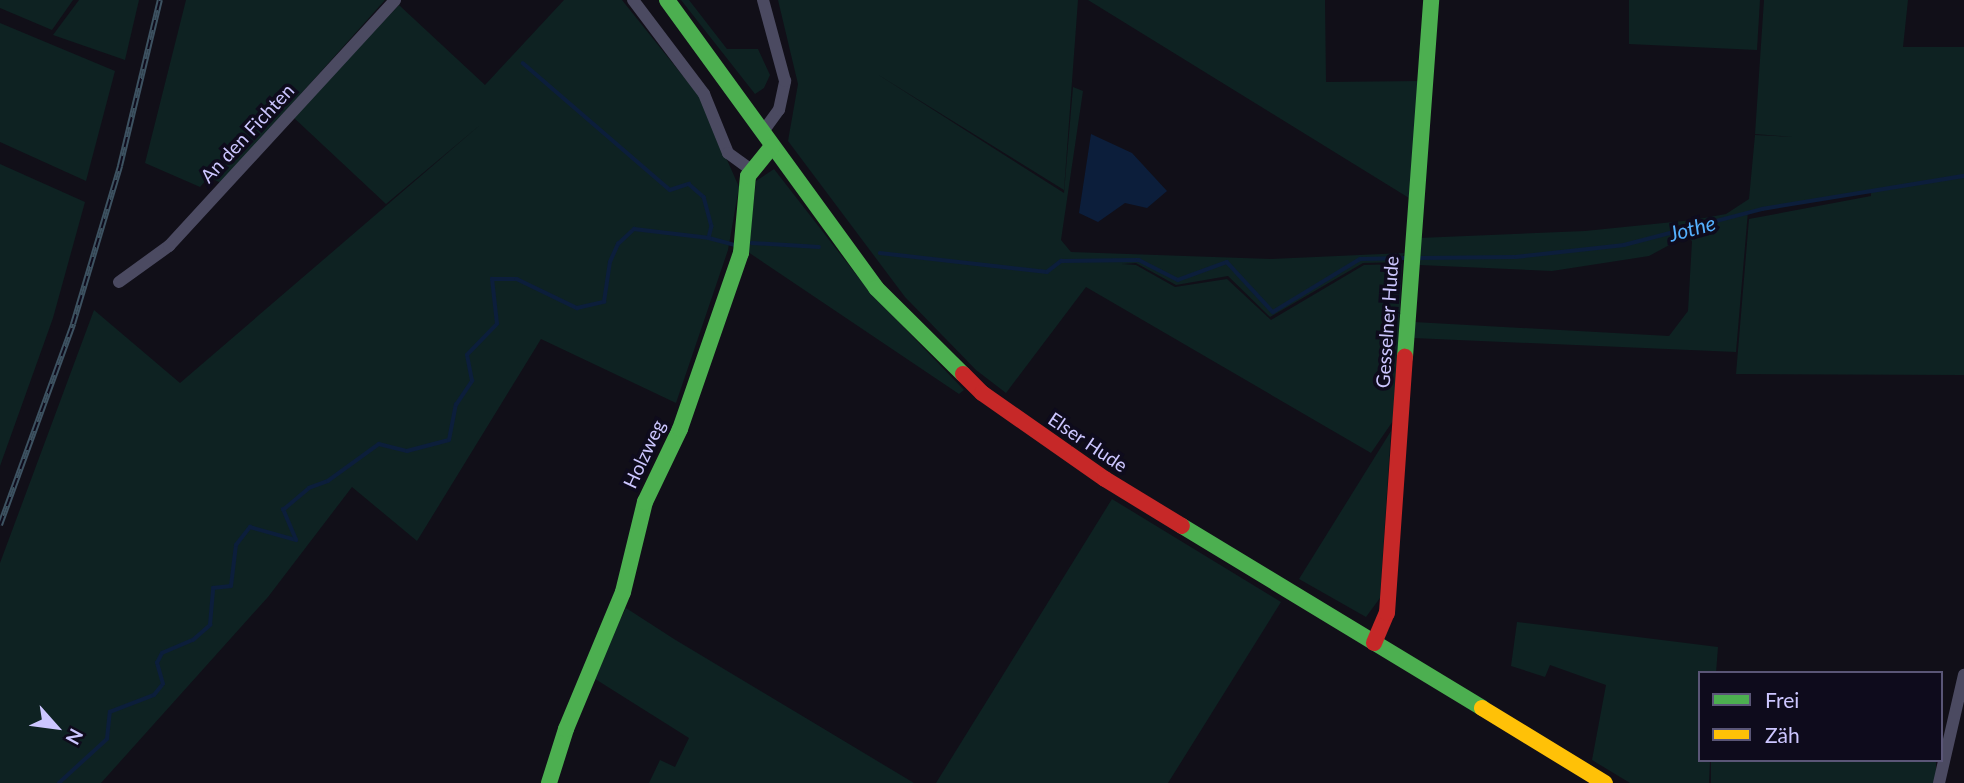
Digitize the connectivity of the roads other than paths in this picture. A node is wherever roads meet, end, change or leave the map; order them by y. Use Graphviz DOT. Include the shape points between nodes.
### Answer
graph roads {
  1 [pos="395,0"];
  2 [pos="634,0"];
  3 [pos="667,0"];
  4 [pos="763,0"];
  5 [pos="1431,0"];
  6 [pos="767,139"];
  7 [pos="750,169"];
  8 [pos="120,282"];
  9 [pos="1374,643"];
  10 [pos="1964,675"];
  11 [pos="549,783"];
  12 [pos="1605,783"];
  13 [pos="1940,783"];
  1 -- 8 [label="street, An den Fichten" via="169,246"];
  2 -- 7 [label="street" via="704,94 728,153"];
  3 -- 6 [label="street, Elser Hude"];
  4 -- 6 [label="street" via="785,81"];
  5 -- 9 [label="street, Gesselner Hude" via="1387,613"];
  6 -- 7 [label="street"];
  6 -- 9 [label="street, Elser Hude" via="876,288 982,393 1105,480"];
  7 -- 11 [label="street, Holzweg" via="741,253 680,429 645,502 623,592 561,741"];
  9 -- 12 [label="street, Elser Hude"];
  10 -- 13 [label="street"];
}
